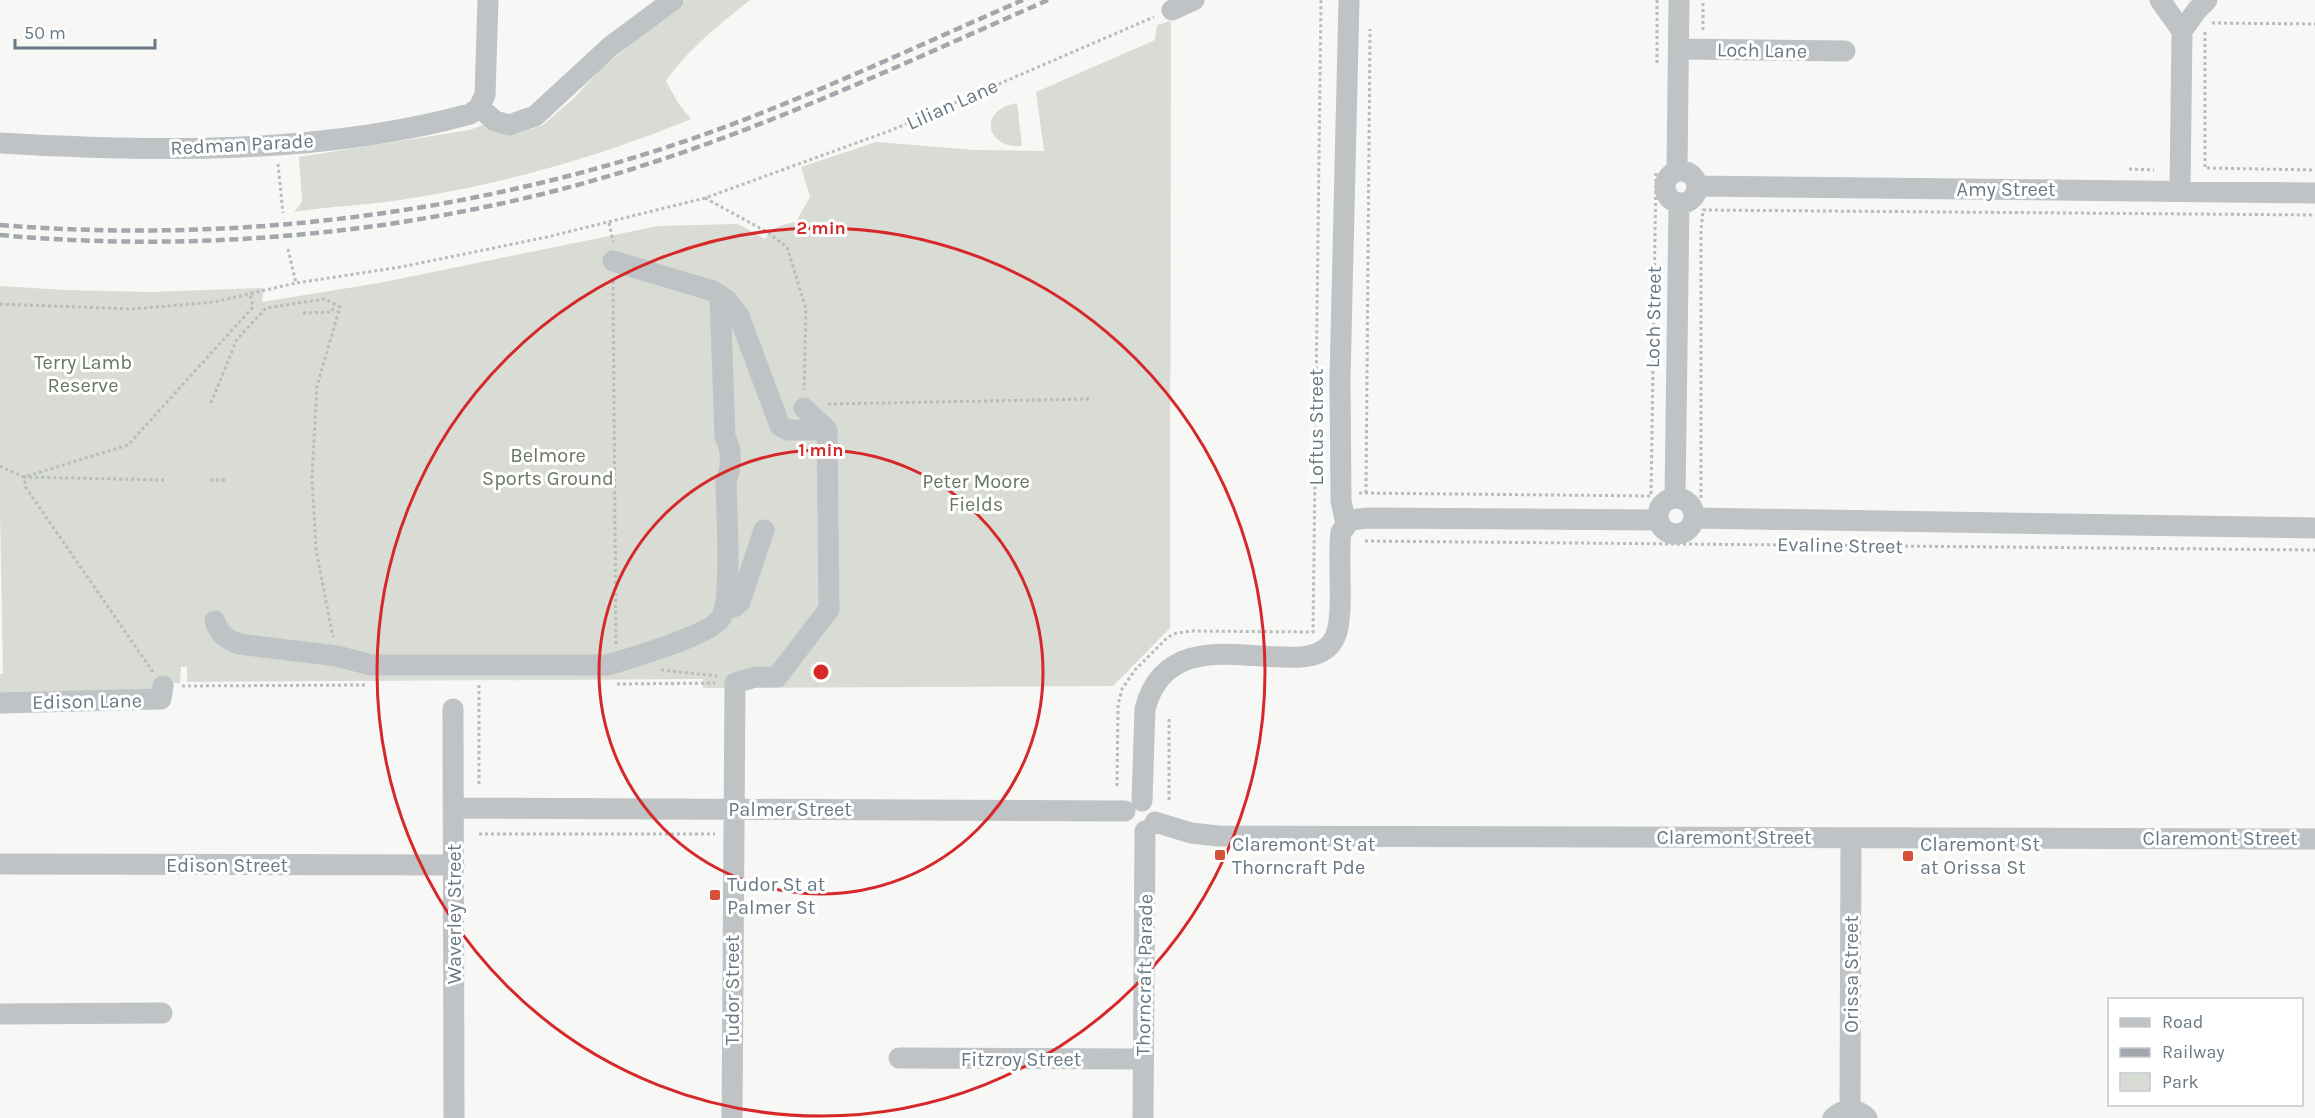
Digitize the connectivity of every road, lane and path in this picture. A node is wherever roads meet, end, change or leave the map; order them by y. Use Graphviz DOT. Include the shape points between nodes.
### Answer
graph roads {
  1 [pos="488,0"];
  2 [pos="673,0"];
  3 [pos="1194,0"];
  4 [pos="1320,0"];
  5 [pos="1348,0"];
  6 [pos="1679,0"];
  7 [pos="1703,0"];
  8 [pos="2160,0"];
  9 [pos="2207,0"];
  10 [pos="1172,9"];
  11 [pos="1370,24"];
  12 [pos="2315,24"];
  13 [pos="2182,30"];
  14 [pos="1703,33"];
  15 [pos="1679,49"];
  16 [pos="1845,51"];
  17 [pos="479,106"];
  18 [pos="0,143"];
  19 [pos="277,145"];
  20 [pos="1656,161"];
  21 [pos="2315,170"];
  22 [pos="1677,171"];
  23 [pos="1697,186"];
  24 [pos="2180,190"];
  25 [pos="2315,193"];
  26 [pos="705,198"];
  27 [pos="1679,204"];
  28 [pos="283,213"];
  29 [pos="2315,216"];
  30 [pos="609,223"];
  31 [pos="613,236"];
  32 [pos="288,249"];
  33 [pos="613,261"];
  34 [pos="296,283"];
  35 [pos="250,293"];
  36 [pos="720,295"];
  37 [pos="0,304"];
  38 [pos="334,304"];
  39 [pos="303,313"];
  40 [pos="1089,399"];
  41 [pos="211,403"];
  42 [pos="804,408"];
  43 [pos="827,430"];
  44 [pos="0,466"];
  45 [pos="24,477"];
  46 [pos="164,480"];
  47 [pos="210,480"];
  48 [pos="228,480"];
  49 [pos="1316,492"];
  50 [pos="1341,492"];
  51 [pos="1365,493"];
  52 [pos="1675,497"];
  53 [pos="1701,498"];
  54 [pos="1694,518"];
  55 [pos="1658,520"];
  56 [pos="1346,524"];
  57 [pos="2315,528"];
  58 [pos="764,530"];
  59 [pos="1365,541"];
  60 [pos="2315,550"];
  61 [pos="725,607"];
  62 [pos="214,621"];
  63 [pos="338,656"];
  64 [pos="616,662"];
  65 [pos="651,669"];
  66 [pos="735,682"];
  67 [pos="479,684"];
  68 [pos="163,686"];
  69 [pos="0,703"];
  70 [pos="453,709"];
  71 [pos="1169,716"];
  72 [pos="479,785"];
  73 [pos="1117,786"];
  74 [pos="1169,800"];
  75 [pos="1133,806"];
  76 [pos="455,808"];
  77 [pos="733,809"];
  78 [pos="1150,827"];
  79 [pos="479,834"];
  80 [pos="715,834"];
  81 [pos="1851,838"];
  82 [pos="2315,839"];
  83 [pos="0,864"];
  84 [pos="454,865"];
  85 [pos="0,1014"];
  86 [pos="162,1014"];
  87 [pos="899,1058"];
  88 [pos="1143,1059"];
  89 [pos="1850,1115"];
  90 [pos="454,1118"];
  91 [pos="732,1118"];
  92 [pos="1143,1118"];
  1 -- 17 [label="street" via="486,84"];
  2 -- 17 [label="street" via="611,46 535,116 509,125 495,121"];
  3 -- 10 [label="street"];
  4 -- 49 [label="path, Loftus Street"];
  5 -- 50 [label="street, Loftus Street"];
  6 -- 15 [label="street"];
  7 -- 14 [label="path"];
  8 -- 13 [label="street"];
  9 -- 13 [label="street"];
  10 -- 26 [label="path, Lilian Lane" via="892,130"];
  11 -- 51 [label="path"];
  12 -- 21 [label="path" via="2205,23 2205,168"];
  13 -- 24 [label="street"];
  15 -- 16 [label="street, Loch Lane"];
  15 -- 22 [label="street"];
  17 -- 19 [label="street, Redman Parade" via="470,114 379,133"];
  18 -- 19 [label="street, Redman Parade" via="163,148"];
  19 -- 28 [label="path"];
  20 -- 51 [label="path, Loch Street" via="1651,495"];
  22 -- 23 [label="street" via="1688,173"];
  22 -- 27 [label="street" via="1668,176 1664,185 1666,195"];
  23 -- 24 [label="street, Amy Street"];
  23 -- 27 [label="street" via="1692,199"];
  24 -- 25 [label="street, Amy Street"];
  26 -- 30 [label="path, Lilian Lane"];
  26 -- 42 [label="path" via="787,247 806,309"];
  27 -- 52 [label="street, Loch Street"];
  29 -- 53 [label="path, Amy Street" via="1703,210"];
  30 -- 31 [label="path"];
  30 -- 34 [label="path, Lilian Lane" via="401,267"];
  32 -- 34 [label="path"];
  33 -- 36 [label="street"];
  33 -- 64 [label="path"];
  34 -- 35 [label="path, Lilian Lane"];
  35 -- 37 [label="path, Lilian Lane" via="214,302 132,309"];
  35 -- 45 [label="path" via="253,307 128,445"];
  36 -- 43 [label="street" via="739,316 780,426 788,430"];
  36 -- 61 [label="street" via="725,437 730,446"];
  38 -- 39 [label="path" via="332,312"];
  38 -- 41 [label="path" via="325,299 266,308 237,339"];
  38 -- 63 [label="path" via="340,307 316,386 312,477 316,549"];
  40 -- 43 [label="path" via="828,404"];
  42 -- 43 [label="street"];
  43 -- 66 [label="street" via="830,609 777,677"];
  44 -- 45 [label="path"];
  45 -- 46 [label="path"];
  45 -- 68 [label="path" via="26,488"];
  47 -- 48 [label="path"];
  49 -- 50 [label="path"];
  49 -- 73 [label="path, Loftus Street" via="1313,632 1180,631 1166,639 1135,670 1120,694"];
  50 -- 51 [label="path"];
  50 -- 56 [label="street, Loftus Street"];
  52 -- 54 [label="street" via="1687,501"];
  52 -- 55 [label="street" via="1661,505"];
  54 -- 55 [label="street" via="1688,529 1677,534 1665,530"];
  54 -- 57 [label="street, Evaline Street"];
  55 -- 56 [label="street" via="1368,518"];
  56 -- 75 [label="street, Loftus Street" via="1339,544 1339,623 1326,650 1299,657 1197,655 1176,665 1156,683 1147,699"];
  58 -- 61 [label="street" via="740,602"];
  59 -- 60 [label="path, Evaline Street"];
  61 -- 64 [label="street" via="716,623 696,634"];
  62 -- 63 [label="street" via="227,640 239,644"];
  63 -- 64 [label="street" via="371,665"];
  65 -- 66 [label="path" via="721,676"];
  66 -- 77 [label="street, Tudor Street"];
  67 -- 72 [label="path"];
  68 -- 69 [label="street, Edison Lane" via="161,699"];
  70 -- 76 [label="street, Waverley Street"];
  71 -- 74 [label="path"];
  75 -- 77 [label="street, Palmer Street"];
  75 -- 78 [label="street" via="1150,804 1154,808"];
  76 -- 77 [label="street, Palmer Street"];
  76 -- 84 [label="street, Waverley Street"];
  77 -- 91 [label="street, Tudor Street"];
  78 -- 81 [label="street, Claremont Street" via="1218,836"];
  78 -- 88 [label="street, Thorncraft Parade"];
  79 -- 80 [label="path, Palmer Street"];
  81 -- 82 [label="street, Claremont Street"];
  81 -- 89 [label="street, Orissa Street"];
  83 -- 84 [label="street, Edison Street"];
  84 -- 90 [label="street, Waverley Street"];
  85 -- 86 [label="street"];
  87 -- 88 [label="street, Fitzroy Street"];
  88 -- 92 [label="street, Thorncraft Parade"];
}
